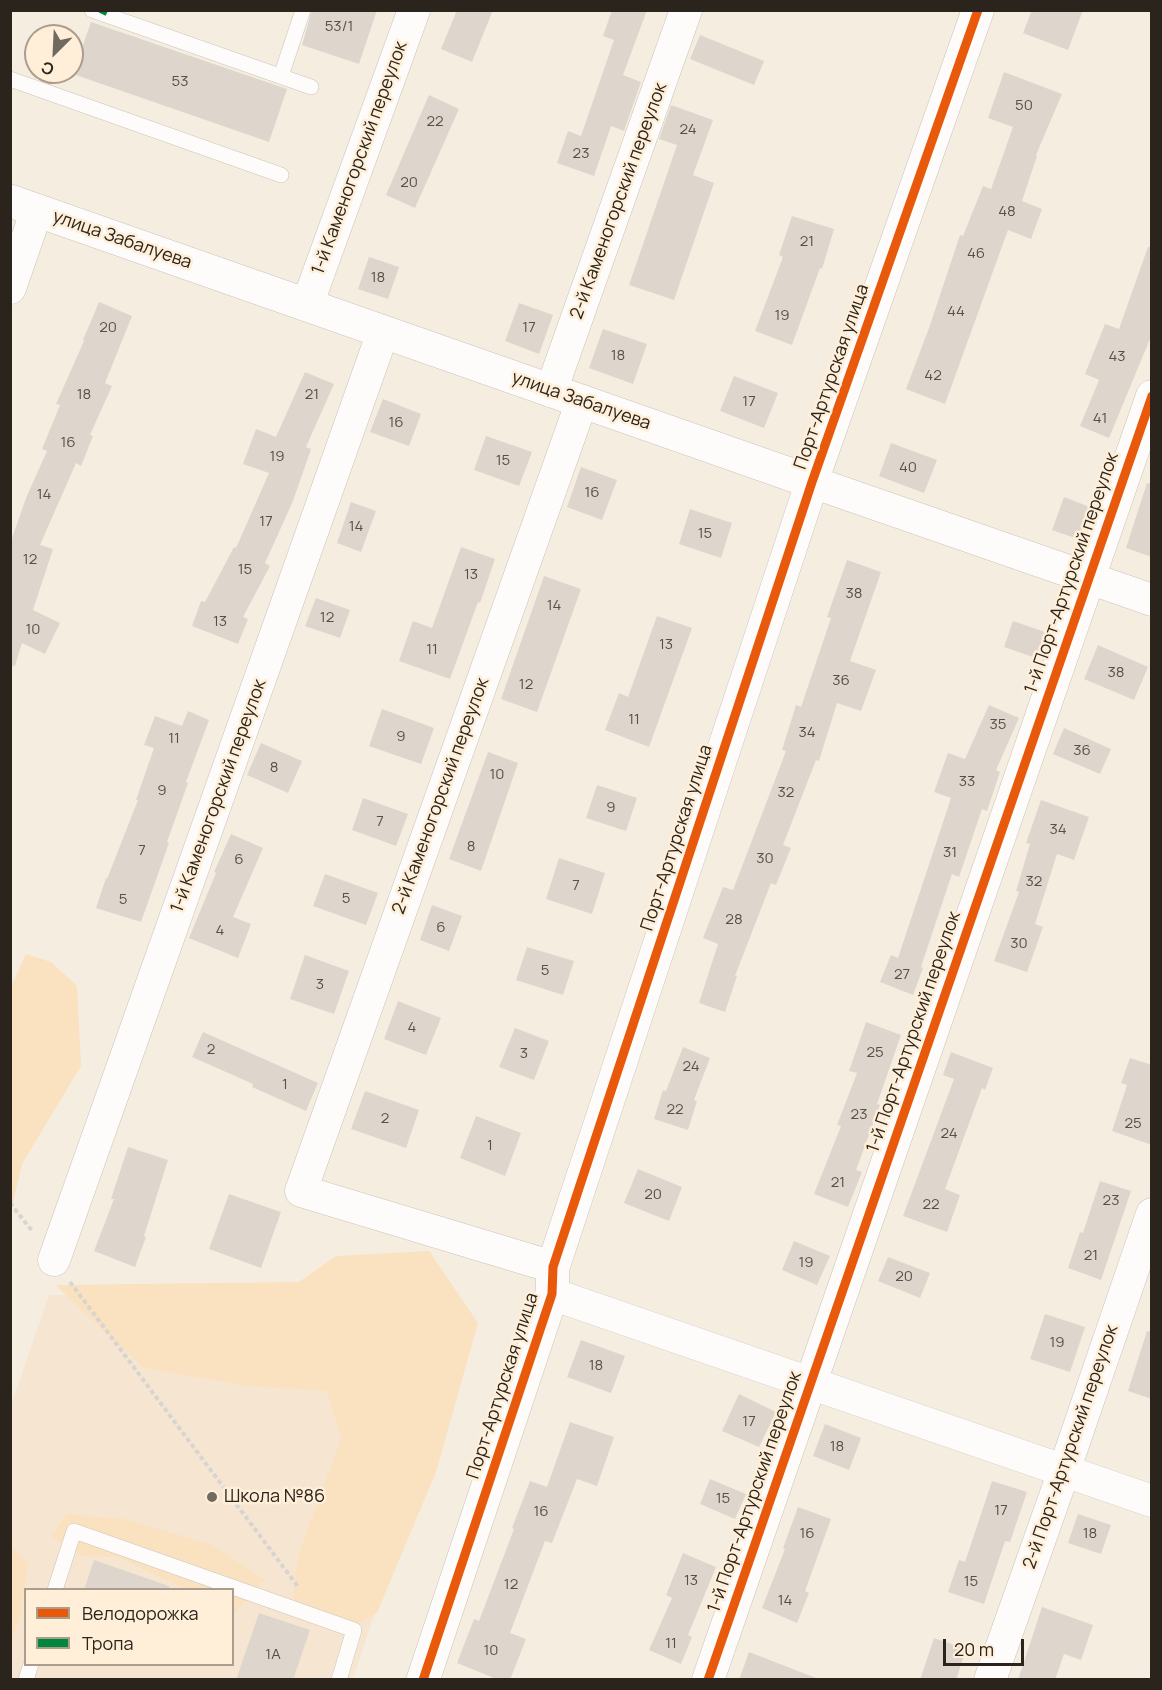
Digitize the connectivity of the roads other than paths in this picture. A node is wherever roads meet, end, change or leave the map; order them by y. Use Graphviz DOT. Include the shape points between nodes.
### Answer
graph roads {
  1 [pos="92,10"];
  2 [pos="303,10"];
  3 [pos="414,10"];
  4 [pos="686,10"];
  5 [pos="978,10"];
  6 [pos="281,76"];
  7 [pos="10,79"];
  8 [pos="311,87"];
  9 [pos="281,175"];
  10 [pos="24,206"];
  11 [pos="10,288"];
  12 [pos="307,305"];
  13 [pos="383,332"];
  14 [pos="551,391"];
  15 [pos="1152,396"];
  16 [pos="582,401"];
  17 [pos="812,482"];
  18 [pos="1088,579"];
  19 [pos="1152,600"];
  20 [pos="1152,1214"];
  21 [pos="54,1260"];
  22 [pos="552,1280"];
  23 [pos="811,1383"];
  24 [pos="1064,1471"];
  25 [pos="1152,1501"];
  26 [pos="56,1588"];
  27 [pos="339,1680"];
  28 [pos="423,1680"];
  29 [pos="708,1680"];
  30 [pos="990,1680"];
  1 -- 6 [label="lane"];
  2 -- 6 [label="lane"];
  3 -- 12 [label="street, 1-й Каменогорский переулок"];
  4 -- 14 [label="street, 2-й Каменогорский переулок"];
  5 -- 17 [label="street, Порт-Артурская улица"];
  6 -- 8 [label="lane"];
  7 -- 9 [label="lane"];
  10 -- 11 [label="street"];
  10 -- 12 [label="street, улица Забалуева"];
  12 -- 13 [label="street, улица Забалуева"];
  13 -- 14 [label="street, улица Забалуева"];
  13 -- 21 [label="street, 1-й Каменогорский переулок"];
  14 -- 16 [label="street, улица Забалуева"];
  15 -- 18 [label="street, 1-й Порт-Артурский переулок"];
  16 -- 17 [label="street, улица Забалуева"];
  16 -- 22 [label="street, 2-й Каменогорский переулок" via="301,1191"];
  17 -- 18 [label="street, улица Забалуева"];
  17 -- 22 [label="street, Порт-Артурская улица"];
  18 -- 19 [label="street, улица Забалуева"];
  18 -- 23 [label="street, 1-й Порт-Артурский переулок"];
  20 -- 24 [label="street, 2-й Порт-Артурский переулок"];
  22 -- 23 [label="street"];
  22 -- 28 [label="street, Порт-Артурская улица"];
  23 -- 24 [label="street"];
  23 -- 29 [label="street, 1-й Порт-Артурский переулок"];
  24 -- 25 [label="street"];
  24 -- 30 [label="street, 2-й Порт-Артурский переулок"];
  26 -- 27 [label="lane" via="74,1531 354,1630"];
}
